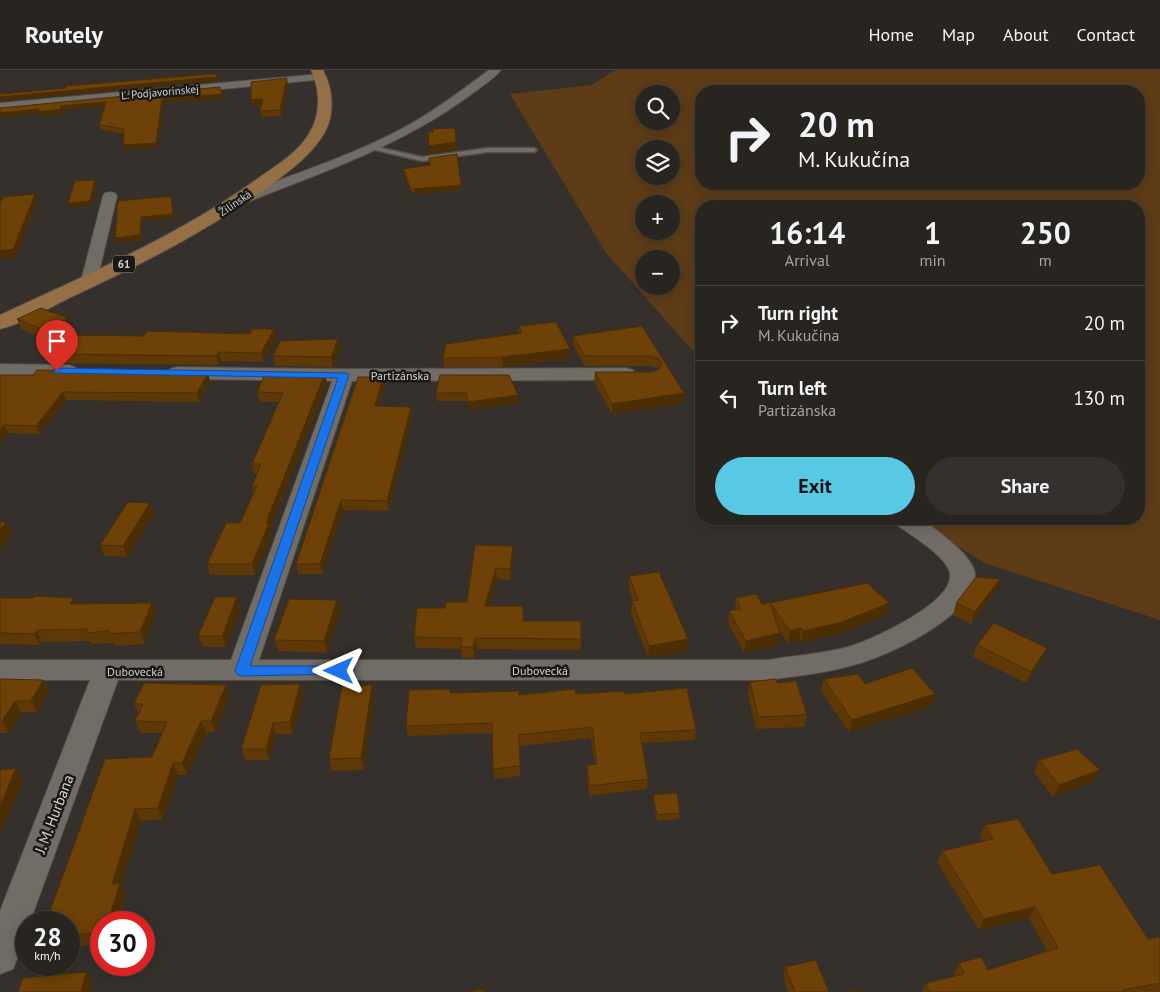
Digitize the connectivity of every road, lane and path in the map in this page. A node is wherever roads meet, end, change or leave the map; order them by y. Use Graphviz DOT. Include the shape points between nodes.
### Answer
graph roads {
  1 [pos="496,70"];
  2 [pos="319,73"];
  3 [pos="0,107"];
  4 [pos="373,148"];
  5 [pos="534,150"];
  6 [pos="333,163"];
  7 [pos="288,164"];
  8 [pos="110,196"];
  9 [pos="245,198"];
  10 [pos="89,281"];
  11 [pos="0,323"];
  12 [pos="0,370"];
  13 [pos="88,372"];
  14 [pos="157,373"];
  15 [pos="640,374"];
  16 [pos="344,375"];
  17 [pos="912,525"];
  18 [pos="0,670"];
  19 [pos="108,671"];
  20 [pos="241,671"];
  21 [pos="0,958"];
  1 -- 4 [label="street" via="435,114"];
  2 -- 3 [label="street, Ľ. Podjavorinskej"];
  2 -- 7 [label="main road, Žilinská / 61" via="325,91 320,126 308,145"];
  4 -- 5 [label="lane" via="422,159 488,150"];
  4 -- 6 [label="street"];
  6 -- 7 [label="street"];
  6 -- 9 [label="street"];
  7 -- 9 [label="main road, Žilinská / 61"];
  8 -- 10 [label="street"];
  9 -- 10 [label="main road, Žilinská / 61" via="166,244"];
  10 -- 11 [label="main road, Žilinská / 61"];
  12 -- 13 [label="street"];
  14 -- 16 [label="street, Partizánska"];
  15 -- 16 [label="street, Partizánska"];
  16 -- 20 [label="street"];
  17 -- 20 [label="street, Dubovecká" via="940,545 955,561 963,573 961,586 951,601 922,622 890,641 854,656 768,670"];
  18 -- 19 [label="street, Dubovecká"];
  19 -- 20 [label="street, Dubovecká"];
  19 -- 21 [label="street, J. M. Hurbana"];
}
